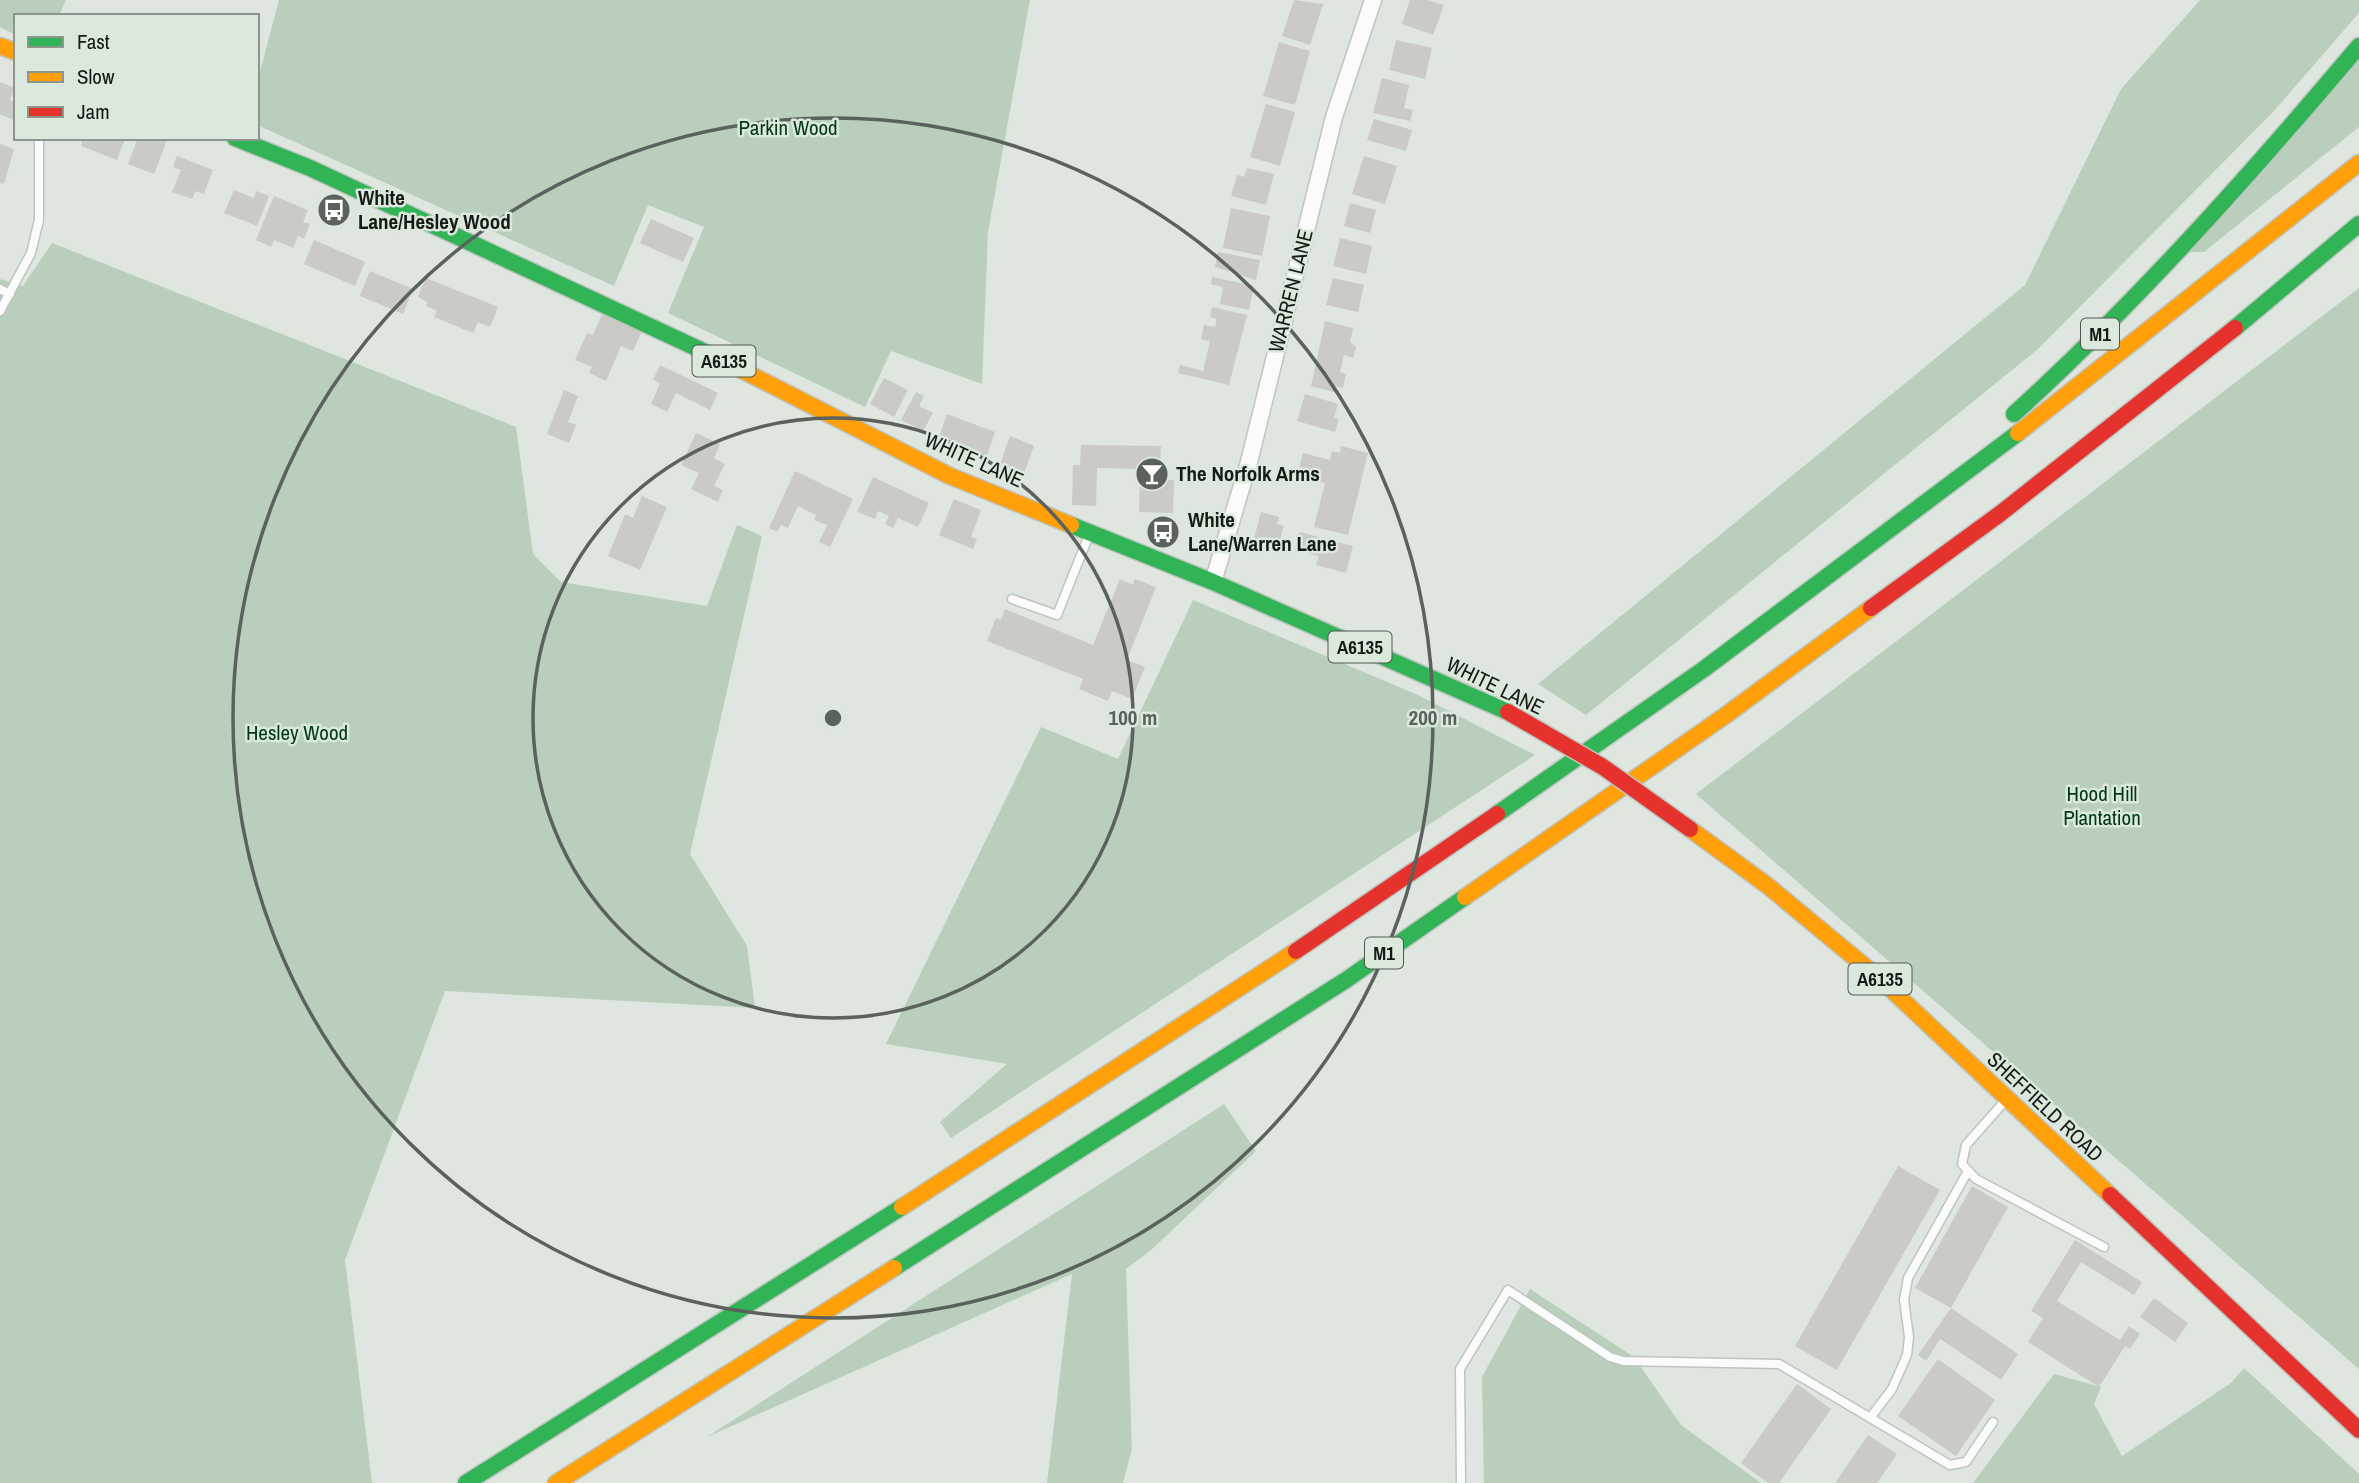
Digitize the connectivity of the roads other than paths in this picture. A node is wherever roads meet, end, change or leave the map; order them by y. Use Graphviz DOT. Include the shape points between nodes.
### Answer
graph roads {
  1 [pos="1373,0"];
  2 [pos="2359,46"];
  3 [pos="39,140"];
  4 [pos="240,140"];
  5 [pos="2359,163"];
  6 [pos="2359,224"];
  7 [pos="2325,275"];
  8 [pos="0,289"];
  9 [pos="10,294"];
  10 [pos="0,311"];
  11 [pos="2179,375"];
  12 [pos="1090,532"];
  13 [pos="1213,582"];
  14 [pos="1809,590"];
  15 [pos="1012,600"];
  16 [pos="1690,829"];
  17 [pos="2006,1100"];
  18 [pos="1969,1171"];
  19 [pos="2104,1247"];
  20 [pos="1870,1418"];
  21 [pos="1993,1422"];
  22 [pos="2359,1430"];
  23 [pos="466,1483"];
  24 [pos="556,1483"];
  25 [pos="1461,1483"];
  1 -- 13 [label="street, WARREN LANE" via="1334,117 1249,462"];
  2 -- 14 [label="main road, M1" via="2291,127 2082,354"];
  3 -- 9 [label="lane" via="39,220 31,253"];
  4 -- 12 [label="main road, WHITE LANE / A6135" via="672,334 950,476"];
  5 -- 14 [label="main road, M1" via="2005,444"];
  6 -- 11 [label="main road, M1"];
  7 -- 11 [label="main road, M1"];
  8 -- 9 [label="lane"];
  9 -- 10 [label="lane"];
  11 -- 24 [label="main road, M1" via="1726,715 1346,980"];
  12 -- 13 [label="main road, WHITE LANE / A6135"];
  12 -- 15 [label="lane" via="1057,615"];
  13 -- 16 [label="main road, WHITE LANE / A6135, bridge" via="1508,712 1603,767"];
  14 -- 23 [label="main road, M1" via="1704,669 1336,924 1080,1094"];
  16 -- 17 [label="main road, SHEFFIELD ROAD / A6135" via="1768,886 1879,978"];
  17 -- 18 [label="lane" via="1966,1145 1962,1164"];
  17 -- 22 [label="main road, SHEFFIELD ROAD / A6135"];
  18 -- 19 [label="lane" via="1976,1179"];
  18 -- 20 [label="lane" via="1908,1278 1904,1300 1907,1355 1892,1389"];
  20 -- 21 [label="lane" via="1950,1465 1966,1462"];
  20 -- 25 [label="lane" via="1779,1364 1610,1357 1508,1290 1460,1369"];
}
